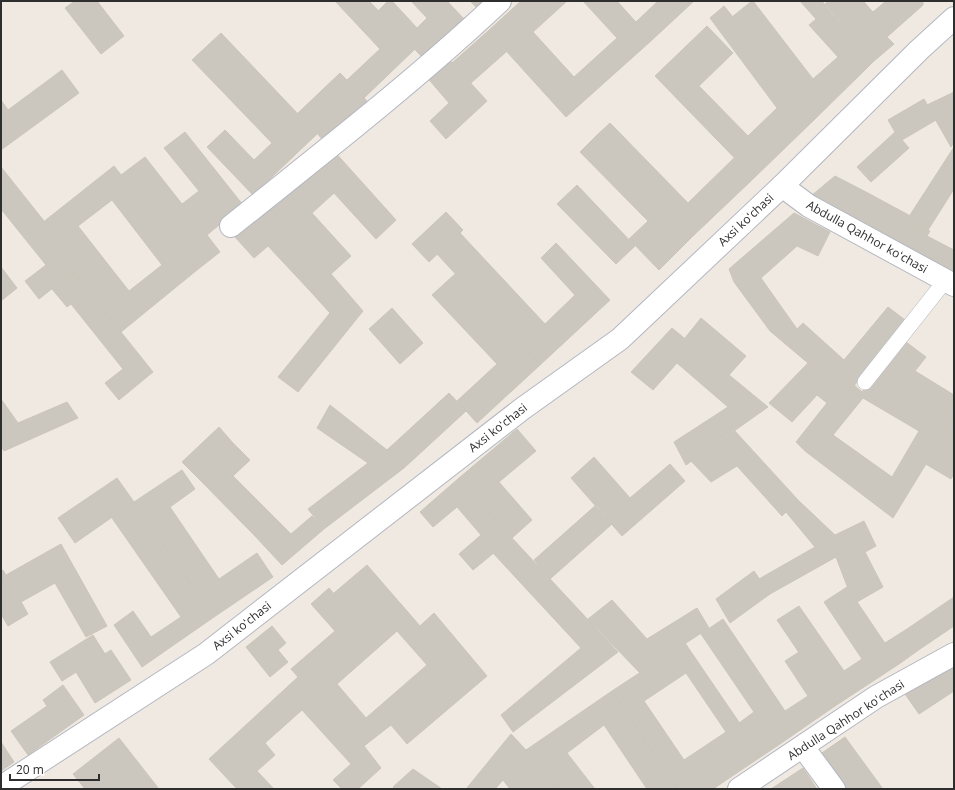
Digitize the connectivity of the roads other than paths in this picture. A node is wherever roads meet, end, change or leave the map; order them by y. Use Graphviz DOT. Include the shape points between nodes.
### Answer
graph roads {
  1 [pos="500,1"];
  2 [pos="954,18"];
  3 [pos="782,186"];
  4 [pos="231,226"];
  5 [pos="949,283"];
  6 [pos="865,382"];
  7 [pos="954,654"];
  8 [pos="803,747"];
  9 [pos="1,787"];
  10 [pos="739,789"];
  11 [pos="834,789"];
  1 -- 4 [label="street" via="359,124"];
  2 -- 3 [label="street, Axsi koʻchasi"];
  3 -- 5 [label="street, Abdulla Qahhor koʻchasi" via="809,206"];
  3 -- 9 [label="street, Axsi koʻchasi" via="620,339 522,409 206,654"];
  5 -- 6 [label="lane"];
  7 -- 8 [label="street, Abdulla Qahhor koʻchasi" via="876,697"];
  8 -- 10 [label="street, Abdulla Qahhor koʻchasi"];
  8 -- 11 [label="street"];
}
